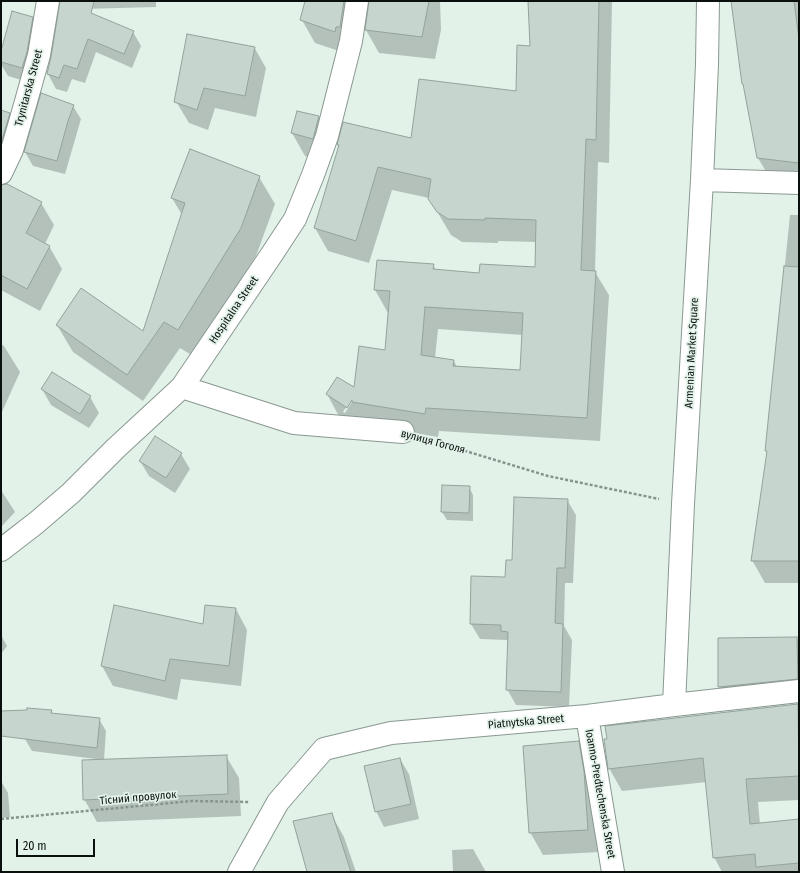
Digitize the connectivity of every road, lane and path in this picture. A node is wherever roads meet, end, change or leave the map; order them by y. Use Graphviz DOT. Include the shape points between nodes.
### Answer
graph roads {
  1 [pos="48,1"];
  2 [pos="357,1"];
  3 [pos="708,1"];
  4 [pos="1,173"];
  5 [pos="702,180"];
  6 [pos="799,183"];
  7 [pos="182,387"];
  8 [pos="403,432"];
  9 [pos="683,504"];
  10 [pos="1,550"];
  11 [pos="799,691"];
  12 [pos="674,705"];
  13 [pos="587,716"];
  14 [pos="278,802"];
  15 [pos="1,819"];
  16 [pos="239,872"];
  17 [pos="613,872"];
  1 -- 4 [label="street, Trynitarska Street" via="39,55 26,105 12,150"];
  2 -- 7 [label="street, Hospitalna Street" via="351,41 327,136 294,219"];
  3 -- 5 [label="street, Armenian Market Square"];
  5 -- 6 [label="street"];
  5 -- 9 [label="street, Armenian Market Square"];
  7 -- 8 [label="street, вулиця Гоголя" via="294,423"];
  7 -- 10 [label="street, Hospitalna Street" via="71,492"];
  8 -- 9 [label="path, вулиця Гоголя" via="548,476"];
  9 -- 12 [label="street, Armenian Market Square"];
  11 -- 12 [label="street, Piatnytska Street"];
  12 -- 13 [label="street, Piatnytska Street"];
  13 -- 14 [label="street, Piatnytska Street" via="391,733 324,749"];
  13 -- 17 [label="street, Ioanno-Predtechenska Street"];
  14 -- 15 [label="path, Тісний провулок" via="192,801"];
  14 -- 16 [label="street, Piatnytska Street"];
}
